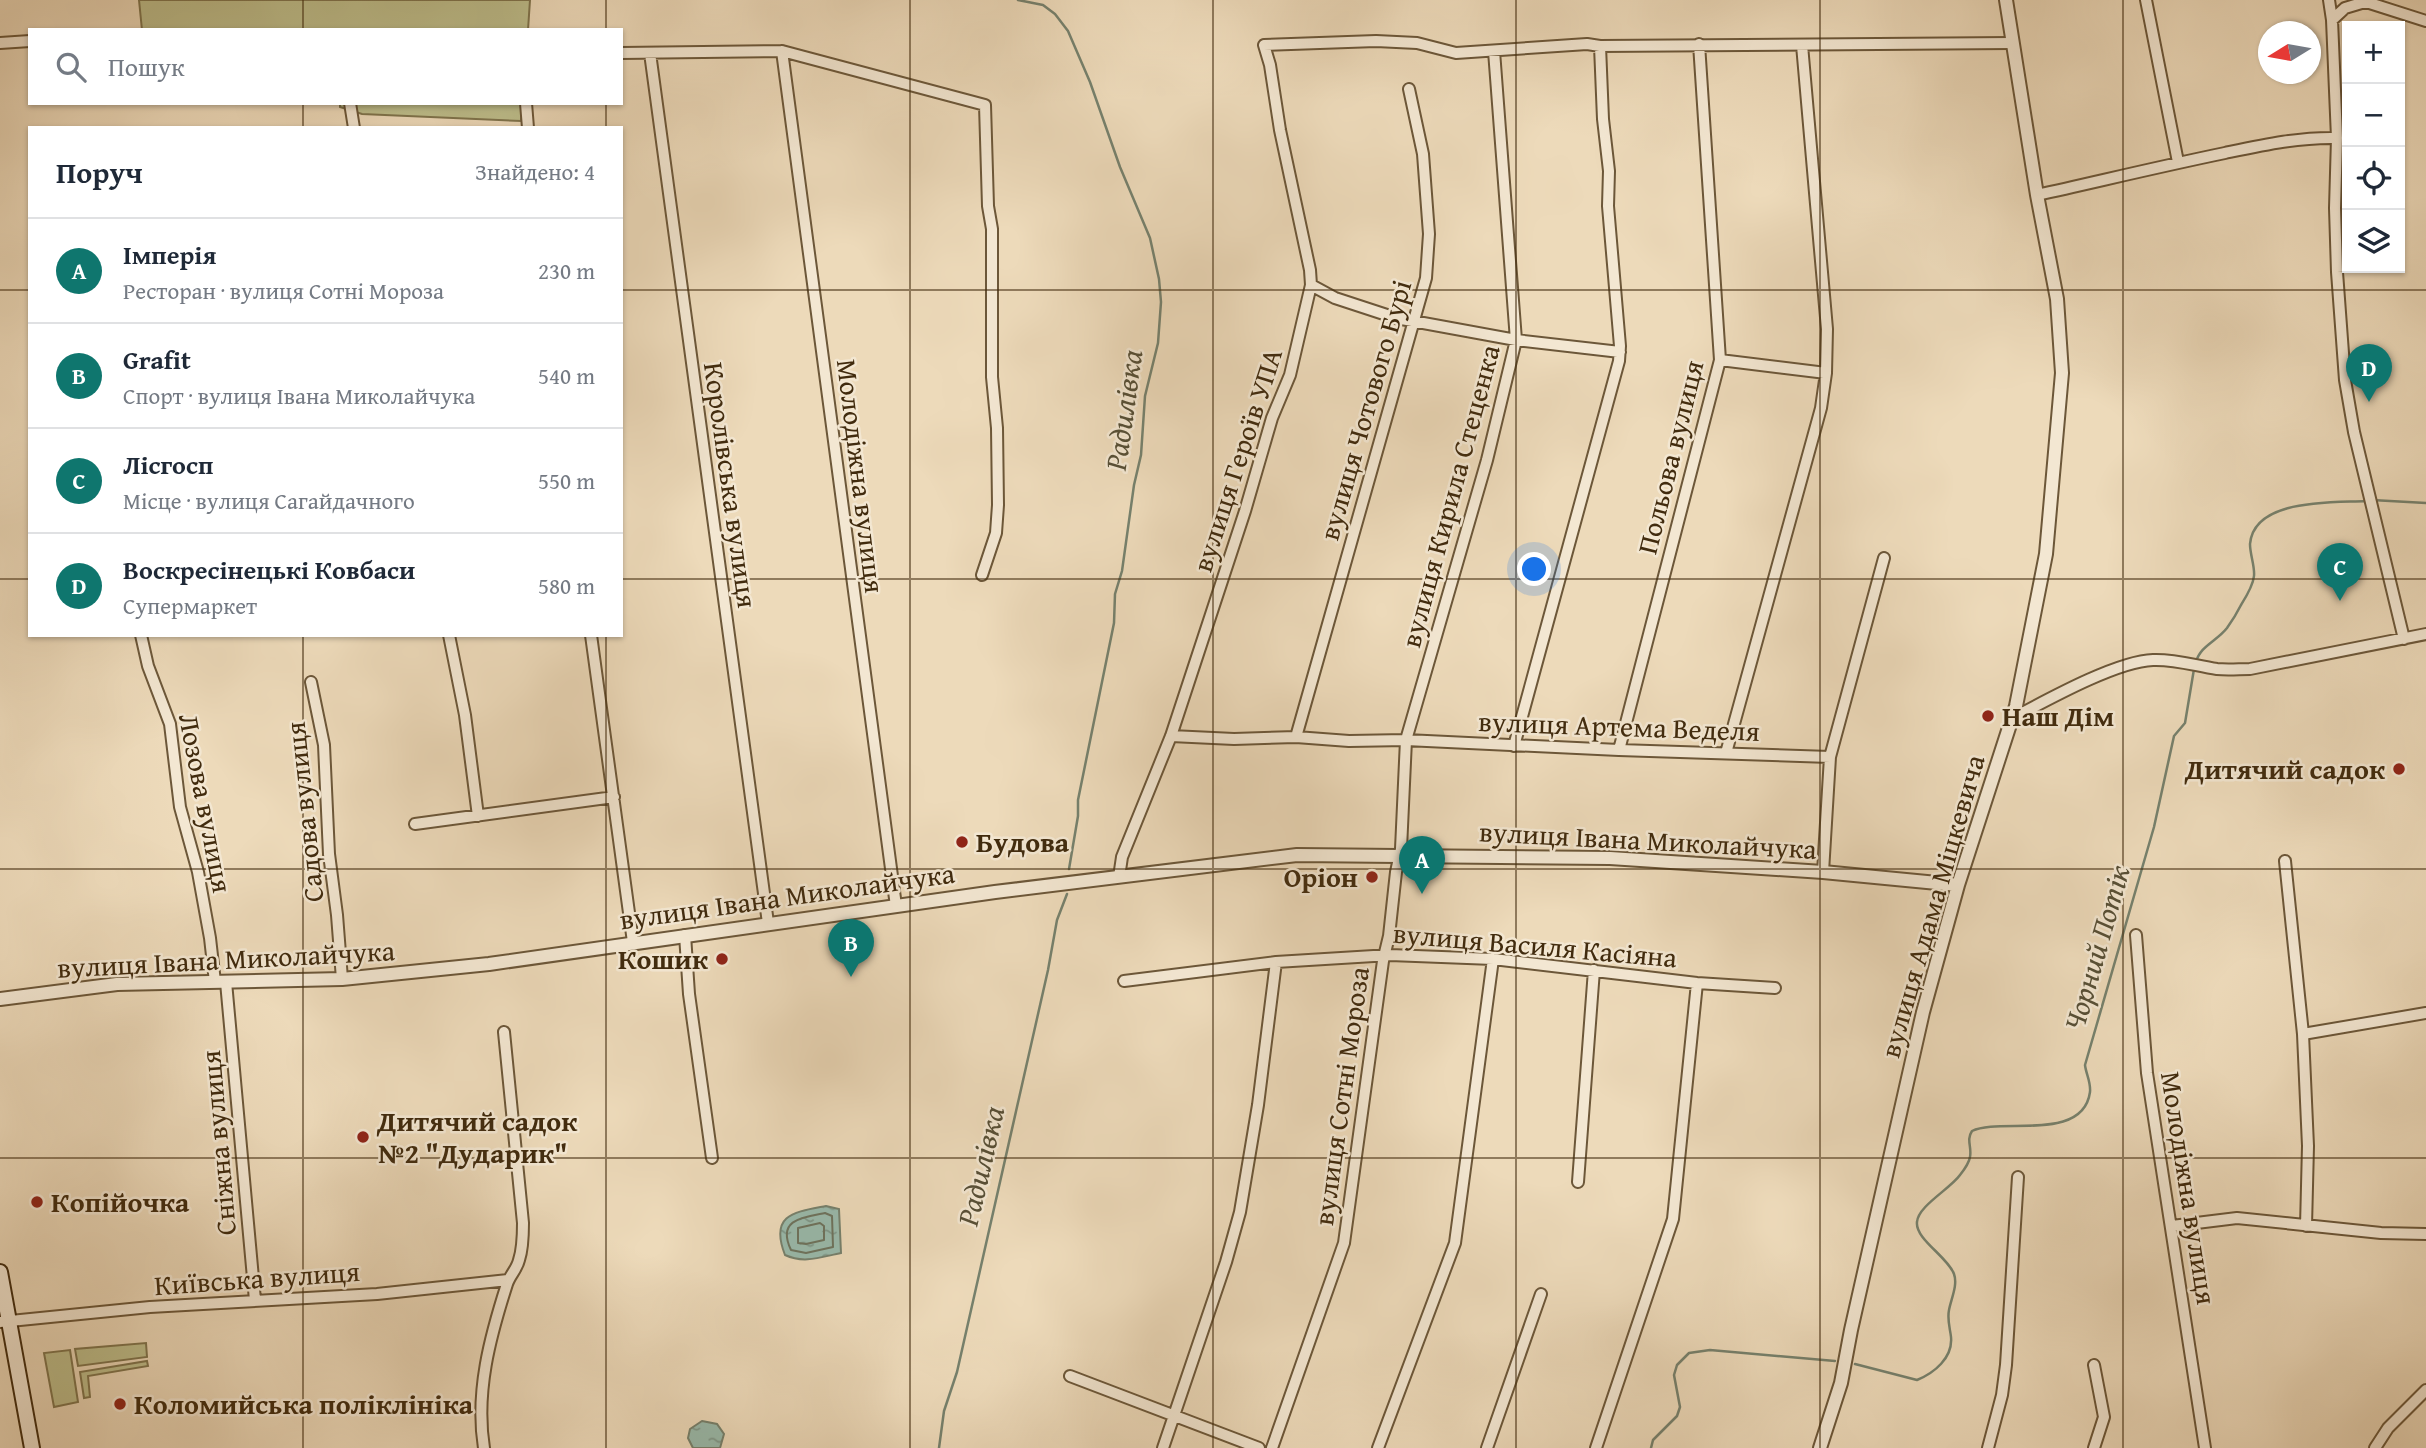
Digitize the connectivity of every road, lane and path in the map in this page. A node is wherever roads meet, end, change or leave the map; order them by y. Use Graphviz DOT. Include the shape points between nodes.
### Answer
graph roads {
  1 [pos="2006,0"];
  2 [pos="2146,0"];
  3 [pos="2329,0"];
  4 [pos="2362,1"];
  5 [pos="2332,20"];
  6 [pos="2426,21"];
  7 [pos="28,41"];
  8 [pos="0,43"];
  9 [pos="2012,43"];
  10 [pos="1699,44"];
  11 [pos="1802,45"];
  12 [pos="1600,46"];
  13 [pos="782,51"];
  14 [pos="1494,51"];
  15 [pos="623,53"];
  16 [pos="650,53"];
  17 [pos="1409,89"];
  18 [pos="350,105"];
  19 [pos="526,105"];
  20 [pos="354,126"];
  21 [pos="527,126"];
  22 [pos="2337,138"];
  23 [pos="2178,162"];
  24 [pos="2037,195"];
  25 [pos="1311,285"];
  26 [pos="1415,320"];
  27 [pos="1516,340"];
  28 [pos="1620,352"];
  29 [pos="1720,360"];
  30 [pos="1826,373"];
  31 [pos="1884,558"];
  32 [pos="982,575"];
  33 [pos="2426,634"];
  34 [pos="141,637"];
  35 [pos="449,637"];
  36 [pos="592,637"];
  37 [pos="2404,639"];
  38 [pos="311,682"];
  39 [pos="2013,718"];
  40 [pos="1171,736"];
  41 [pos="1296,737"];
  42 [pos="1406,740"];
  43 [pos="1514,746"];
  44 [pos="1619,750"];
  45 [pos="1726,752"];
  46 [pos="1830,757"];
  47 [pos="614,797"];
  48 [pos="478,816"];
  49 [pos="415,824"];
  50 [pos="1400,855"];
  51 [pos="2285,861"];
  52 [pos="1823,872"];
  53 [pos="1119,877"];
  54 [pos="1958,885"];
  55 [pos="896,906"];
  56 [pos="768,923"];
  57 [pos="685,934"];
  58 [pos="2136,935"];
  59 [pos="633,942"];
  60 [pos="1384,954"];
  61 [pos="1493,959"];
  62 [pos="1276,962"];
  63 [pos="1594,970"];
  64 [pos="342,979"];
  65 [pos="1125,981"];
  66 [pos="220,982"];
  67 [pos="1697,983"];
  68 [pos="1774,988"];
  69 [pos="0,999"];
  70 [pos="2426,1013"];
  71 [pos="504,1032"];
  72 [pos="2303,1034"];
  73 [pos="712,1158"];
  74 [pos="2018,1177"];
  75 [pos="1578,1182"];
  76 [pos="2172,1226"];
  77 [pos="2306,1226"];
  78 [pos="2426,1234"];
  79 [pos="0,1272"];
  80 [pos="508,1280"];
  81 [pos="1541,1294"];
  82 [pos="256,1300"];
  83 [pos="4,1322"];
  84 [pos="2094,1365"];
  85 [pos="1070,1376"];
  86 [pos="2426,1390"];
  87 [pos="1174,1417"];
  88 [pos="32,1448"];
  89 [pos="484,1448"];
  90 [pos="1163,1448"];
  91 [pos="1259,1448"];
  92 [pos="1272,1448"];
  93 [pos="1378,1448"];
  94 [pos="1487,1448"];
  95 [pos="1596,1448"];
  96 [pos="1820,1448"];
  97 [pos="1988,1448"];
  98 [pos="2094,1448"];
  99 [pos="2205,1448"];
  100 [pos="2375,1448"];
  1 -- 9 [label="street, вулиця Адама Міцкевича"];
  2 -- 23 [label="street"];
  3 -- 5 [label="street"];
  4 -- 5 [label="street"];
  4 -- 6 [label="street"];
  5 -- 22 [label="street"];
  7 -- 8 [label="street"];
  9 -- 11 [label="street"];
  9 -- 24 [label="street, вулиця Адама Міцкевича"];
  10 -- 11 [label="street"];
  10 -- 12 [label="street"];
  10 -- 29 [label="street, Польова вулиця"];
  11 -- 30 [label="street" via="1828,329"];
  12 -- 14 [label="street"];
  12 -- 28 [label="street"];
  13 -- 16 [label="street"];
  13 -- 32 [label="street" via="985,105 998,505 996,533"];
  13 -- 55 [label="street, Молодіжна вулиця"];
  14 -- 25 [label="street, вулиця Героїв УПА" via="1450,52 1417,43 1376,41 1264,45"];
  14 -- 27 [label="street, вулиця Кирила Стеценка"];
  15 -- 16 [label="street"];
  16 -- 56 [label="street, Королівська вулиця"];
  17 -- 26 [label="street, вулиця Чотового Бурі" via="1423,154 1429,234 1426,278"];
  18 -- 20 [label="street"];
  19 -- 21 [label="street"];
  22 -- 23 [label="street" via="2283,142"];
  22 -- 37 [label="street" via="2335,208 2342,351 2354,432"];
  23 -- 24 [label="street"];
  24 -- 39 [label="street, вулиця Адама Міцкевича" via="2057,291 2062,373 2046,554"];
  25 -- 26 [label="street" via="1348,303"];
  25 -- 40 [label="street, вулиця Героїв УПА" via="1290,376 1272,418"];
  26 -- 27 [label="street"];
  26 -- 41 [label="street, вулиця Чотового Бурі"];
  27 -- 28 [label="street"];
  27 -- 42 [label="street, вулиця Кирила Стеценка" via="1487,460"];
  28 -- 43 [label="street"];
  29 -- 30 [label="street"];
  29 -- 44 [label="street, Польова вулиця"];
  30 -- 45 [label="street" via="1821,408"];
  31 -- 46 [label="street"];
  33 -- 37 [label="street"];
  34 -- 66 [label="street, Лозова вулиця" via="170,724 180,807"];
  35 -- 48 [label="street"];
  36 -- 47 [label="street"];
  37 -- 39 [label="street" via="2250,669 2150,660 2128,665"];
  38 -- 64 [label="street, Садова вулиця" via="324,745"];
  39 -- 54 [label="street, вулиця Адама Міцкевича"];
  40 -- 41 [label="street, вулиця Артема Веделя"];
  40 -- 53 [label="street, вулиця Героїв УПА" via="1122,857"];
  41 -- 42 [label="street, вулиця Артема Веделя"];
  42 -- 43 [label="street, вулиця Артема Веделя"];
  42 -- 50 [label="street, вулиця Сотні Мороза"];
  43 -- 44 [label="street, вулиця Артема Веделя"];
  44 -- 45 [label="street, вулиця Артема Веделя"];
  45 -- 46 [label="street, вулиця Артема Веделя"];
  46 -- 52 [label="street"];
  47 -- 48 [label="street"];
  47 -- 59 [label="street"];
  48 -- 49 [label="street"];
  50 -- 52 [label="street, вулиця Івана Миколайчука" via="1610,858"];
  50 -- 53 [label="street, вулиця Івана Миколайчука" via="1297,855"];
  50 -- 60 [label="street, вулиця Сотні Мороза"];
  51 -- 72 [label="street"];
  52 -- 54 [label="street, вулиця Івана Миколайчука"];
  53 -- 55 [label="street, вулиця Івана Миколайчука"];
  54 -- 96 [label="street, вулиця Адама Міцкевича" via="1923,1012 1845,1363"];
  55 -- 56 [label="street, вулиця Івана Миколайчука"];
  56 -- 57 [label="street, вулиця Івана Миколайчука"];
  57 -- 59 [label="street, вулиця Івана Миколайчука"];
  57 -- 73 [label="street"];
  58 -- 76 [label="street, Молодіжна вулиця" via="2147,1073"];
  59 -- 64 [label="street, вулиця Івана Миколайчука" via="489,964"];
  60 -- 61 [label="street, вулиця Василя Касіяна"];
  60 -- 62 [label="street, вулиця Василя Касіяна"];
  60 -- 92 [label="street, вулиця Сотні Мороза" via="1344,1243"];
  61 -- 63 [label="street, вулиця Василя Касіяна"];
  61 -- 93 [label="street" via="1455,1243"];
  62 -- 65 [label="street, вулиця Василя Касіяна"];
  62 -- 87 [label="street" via="1240,1212"];
  63 -- 67 [label="street, вулиця Василя Касіяна"];
  63 -- 75 [label="street"];
  64 -- 66 [label="street, вулиця Івана Миколайчука"];
  66 -- 69 [label="street, вулиця Івана Миколайчука" via="117,984"];
  66 -- 82 [label="street, Сніжна вулиця"];
  67 -- 68 [label="street, вулиця Василя Касіяна"];
  67 -- 95 [label="street" via="1673,1219"];
  70 -- 72 [label="street"];
  71 -- 80 [label="street" via="523,1223 519,1263"];
  72 -- 77 [label="street"];
  74 -- 97 [label="street" via="2006,1366"];
  76 -- 77 [label="street" via="2237,1218"];
  76 -- 99 [label="street, Молодіжна вулиця"];
  77 -- 78 [label="street"];
  79 -- 83 [label="main road"];
  80 -- 82 [label="street, Київська вулиця" via="377,1294"];
  80 -- 89 [label="street" via="483,1374 480,1424"];
  81 -- 94 [label="street"];
  82 -- 83 [label="street, Київська вулиця"];
  83 -- 88 [label="main road"];
  84 -- 98 [label="street" via="2104,1417"];
  85 -- 87 [label="street"];
  86 -- 100 [label="street"];
  87 -- 90 [label="street"];
  87 -- 91 [label="street"];
}
